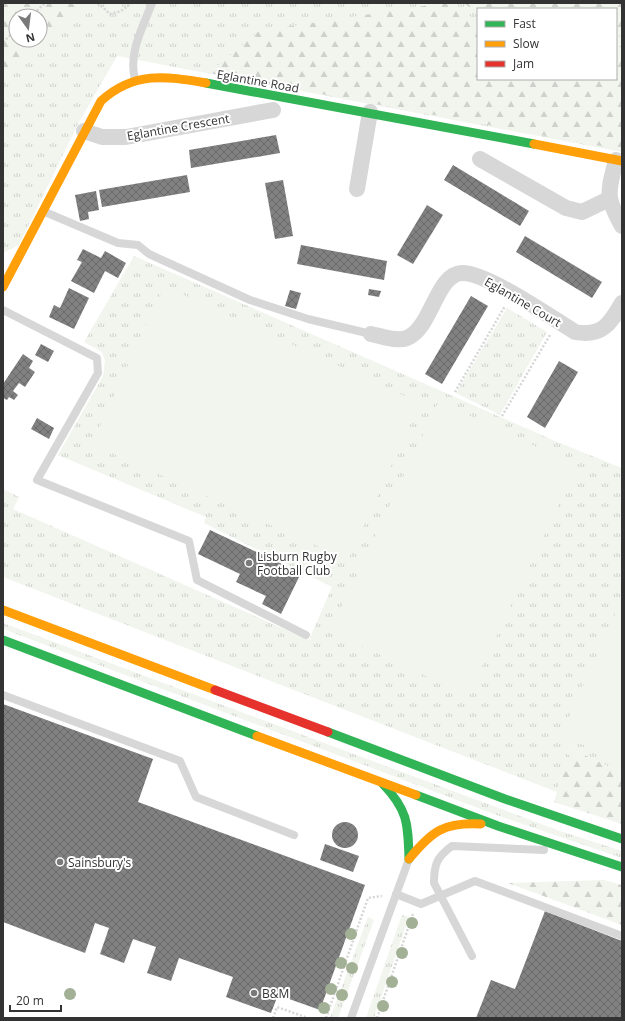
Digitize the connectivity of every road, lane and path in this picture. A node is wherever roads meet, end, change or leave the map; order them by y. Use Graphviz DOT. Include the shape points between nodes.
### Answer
graph roads {
  1 [pos="98,3"];
  2 [pos="132,3"];
  3 [pos="152,3"];
  4 [pos="135,80"];
  5 [pos="273,110"];
  6 [pos="370,112"];
  7 [pos="84,131"];
  8 [pos="480,159"];
  9 [pos="619,160"];
  10 [pos="358,190"];
  11 [pos="609,199"];
  12 [pos="43,211"];
  13 [pos="622,226"];
  14 [pos="3,287"];
  15 [pos="512,294"];
  16 [pos="622,303"];
  17 [pos="3,310"];
  18 [pos="558,322"];
  19 [pos="371,334"];
  20 [pos="455,392"];
  21 [pos="502,416"];
  22 [pos="3,610"];
  23 [pos="306,635"];
  24 [pos="3,640"];
  25 [pos="3,695"];
  26 [pos="381,782"];
  27 [pos="498,826"];
  28 [pos="294,836"];
  29 [pos="622,839"];
  30 [pos="570,851"];
  31 [pos="409,859"];
  32 [pos="622,867"];
  33 [pos="396,894"];
  34 [pos="440,896"];
  35 [pos="417,902"];
  36 [pos="622,936"];
  37 [pos="472,956"];
  38 [pos="273,1018"];
  39 [pos="308,1018"];
  40 [pos="326,1018"];
  41 [pos="351,1018"];
  42 [pos="377,1018"];
  1 -- 2 [label="path" via="110,14 121,11"];
  3 -- 4 [label="lane" via="136,43 132,68"];
  4 -- 6 [label="main road, Eglantine Road" via="158,78 191,82"];
  4 -- 7 [label="main road, Eglantine Road" via="113,90 101,101"];
  5 -- 7 [label="street, Eglantine Crescent" via="126,137 102,137"];
  6 -- 9 [label="main road, Eglantine Road"];
  6 -- 10 [label="street"];
  7 -- 12 [label="main road, Eglantine Road"];
  8 -- 11 [label="street" via="566,208 582,212"];
  9 -- 11 [label="street" via="610,186"];
  11 -- 13 [label="street"];
  12 -- 14 [label="main road, Eglantine Road"];
  12 -- 19 [label="lane" via="118,243 138,245 149,254 250,300 308,319"];
  15 -- 18 [label="street, Eglantine Court"];
  15 -- 19 [label="street, Eglantine Court" via="493,282 461,273 448,280 419,331 406,339"];
  15 -- 20 [label="path"];
  16 -- 18 [label="street, Eglantine Court" via="612,321 595,332 575,332"];
  17 -- 23 [label="lane" via="97,358 98,373 36,480 189,541 197,580"];
  18 -- 21 [label="path"];
  22 -- 29 [label="main road" via="505,799"];
  24 -- 26 [label="main road"];
  25 -- 28 [label="lane" via="180,761 196,797"];
  26 -- 27 [label="main road"];
  26 -- 31 [label="main road" via="399,800 407,817"];
  27 -- 30 [label="main road"];
  27 -- 31 [label="main road" via="460,822 439,828 424,840"];
  30 -- 32 [label="main road"];
  30 -- 34 [label="lane" via="452,846 440,854 434,871 434,883"];
  31 -- 33 [label="lane"];
  33 -- 35 [label="lane"];
  33 -- 40 [label="path" via="368,898"];
  33 -- 41 [label="lane"];
  34 -- 35 [label="lane" via="421,904"];
  34 -- 36 [label="lane" via="475,881"];
  34 -- 37 [label="lane"];
  35 -- 42 [label="path"];
  38 -- 39 [label="path" via="277,1007"];
}
